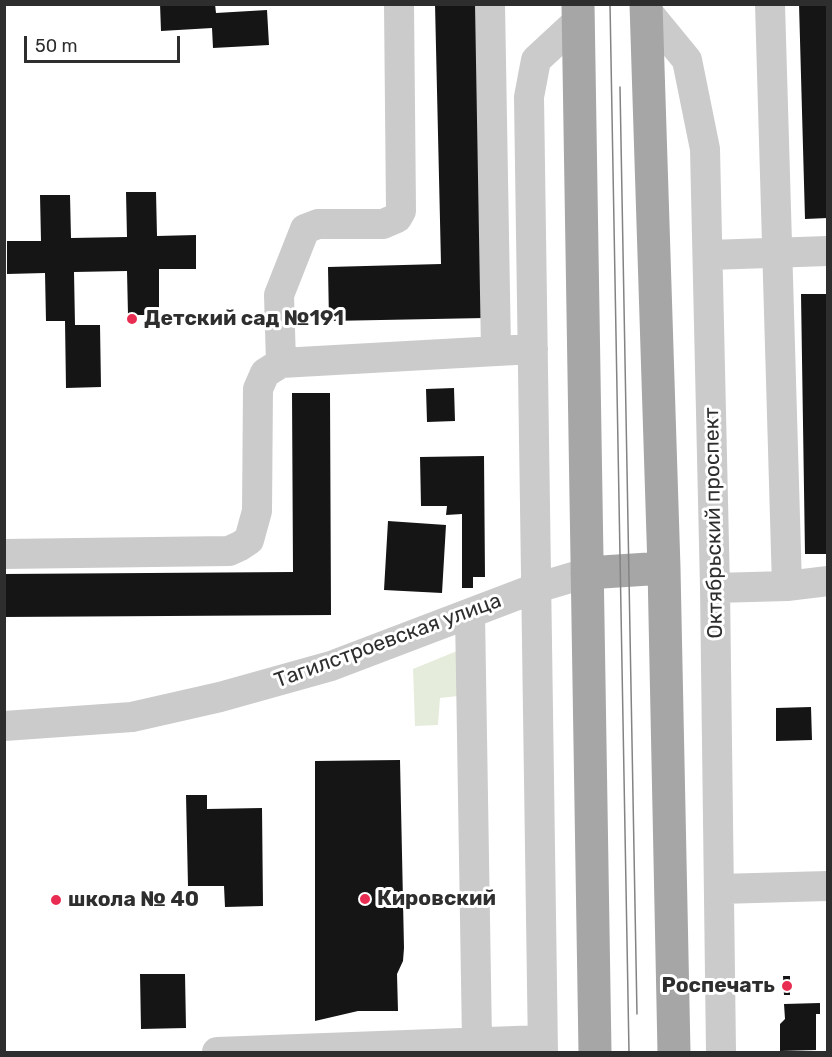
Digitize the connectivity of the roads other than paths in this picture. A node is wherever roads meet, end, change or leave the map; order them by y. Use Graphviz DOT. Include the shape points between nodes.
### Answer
graph roads {
  1 [pos="399,4"];
  2 [pos="490,4"];
  3 [pos="770,4"];
  4 [pos="646,7"];
  5 [pos="578,13"];
  6 [pos="828,251"];
  7 [pos="778,252"];
  8 [pos="709,255"];
  9 [pos="533,348"];
  10 [pos="496,351"];
  11 [pos="281,363"];
  12 [pos="4,554"];
  13 [pos="664,568"];
  14 [pos="587,573"];
  15 [pos="828,581"];
  16 [pos="787,586"];
  17 [pos="536,588"];
  18 [pos="716,588"];
  19 [pos="470,614"];
  20 [pos="4,726"];
  21 [pos="828,886"];
  22 [pos="719,890"];
  23 [pos="477,1041"];
  24 [pos="542,1046"];
  25 [pos="307,1050"];
  26 [pos="217,1053"];
  27 [pos="595,1053"];
  28 [pos="674,1053"];
  29 [pos="721,1053"];
  1 -- 11 [label="street" via="400,211 396,218 383,224 318,224 305,229 279,295"];
  2 -- 10 [label="street"];
  3 -- 7 [label="street"];
  4 -- 8 [label="street, Октябрьский проспект" via="687,60 705,149"];
  4 -- 13 [label="main road, Октябрьский проспект"];
  5 -- 9 [label="street" via="536,60 529,97"];
  5 -- 14 [label="main road"];
  6 -- 7 [label="street"];
  7 -- 8 [label="street"];
  7 -- 16 [label="street"];
  8 -- 18 [label="street, Октябрьский проспект"];
  9 -- 10 [label="street"];
  9 -- 17 [label="street"];
  10 -- 11 [label="street"];
  11 -- 12 [label="street" via="265,373 258,389 257,511 249,540 229,551"];
  13 -- 14 [label="main road, Тагилстроевская улица"];
  13 -- 28 [label="main road, Октябрьский проспект"];
  14 -- 17 [label="street, Тагилстроевская улица"];
  14 -- 27 [label="main road"];
  15 -- 16 [label="street"];
  16 -- 18 [label="street"];
  17 -- 19 [label="street, Тагилстроевская улица"];
  17 -- 24 [label="street"];
  18 -- 22 [label="street, Октябрьский проспект"];
  19 -- 20 [label="street, Тагилстроевская улица" via="331,666 220,697 132,717"];
  19 -- 23 [label="street"];
  21 -- 22 [label="street"];
  22 -- 29 [label="street, Октябрьский проспект"];
  23 -- 24 [label="street"];
  23 -- 25 [label="street"];
  25 -- 26 [label="street"];
}
